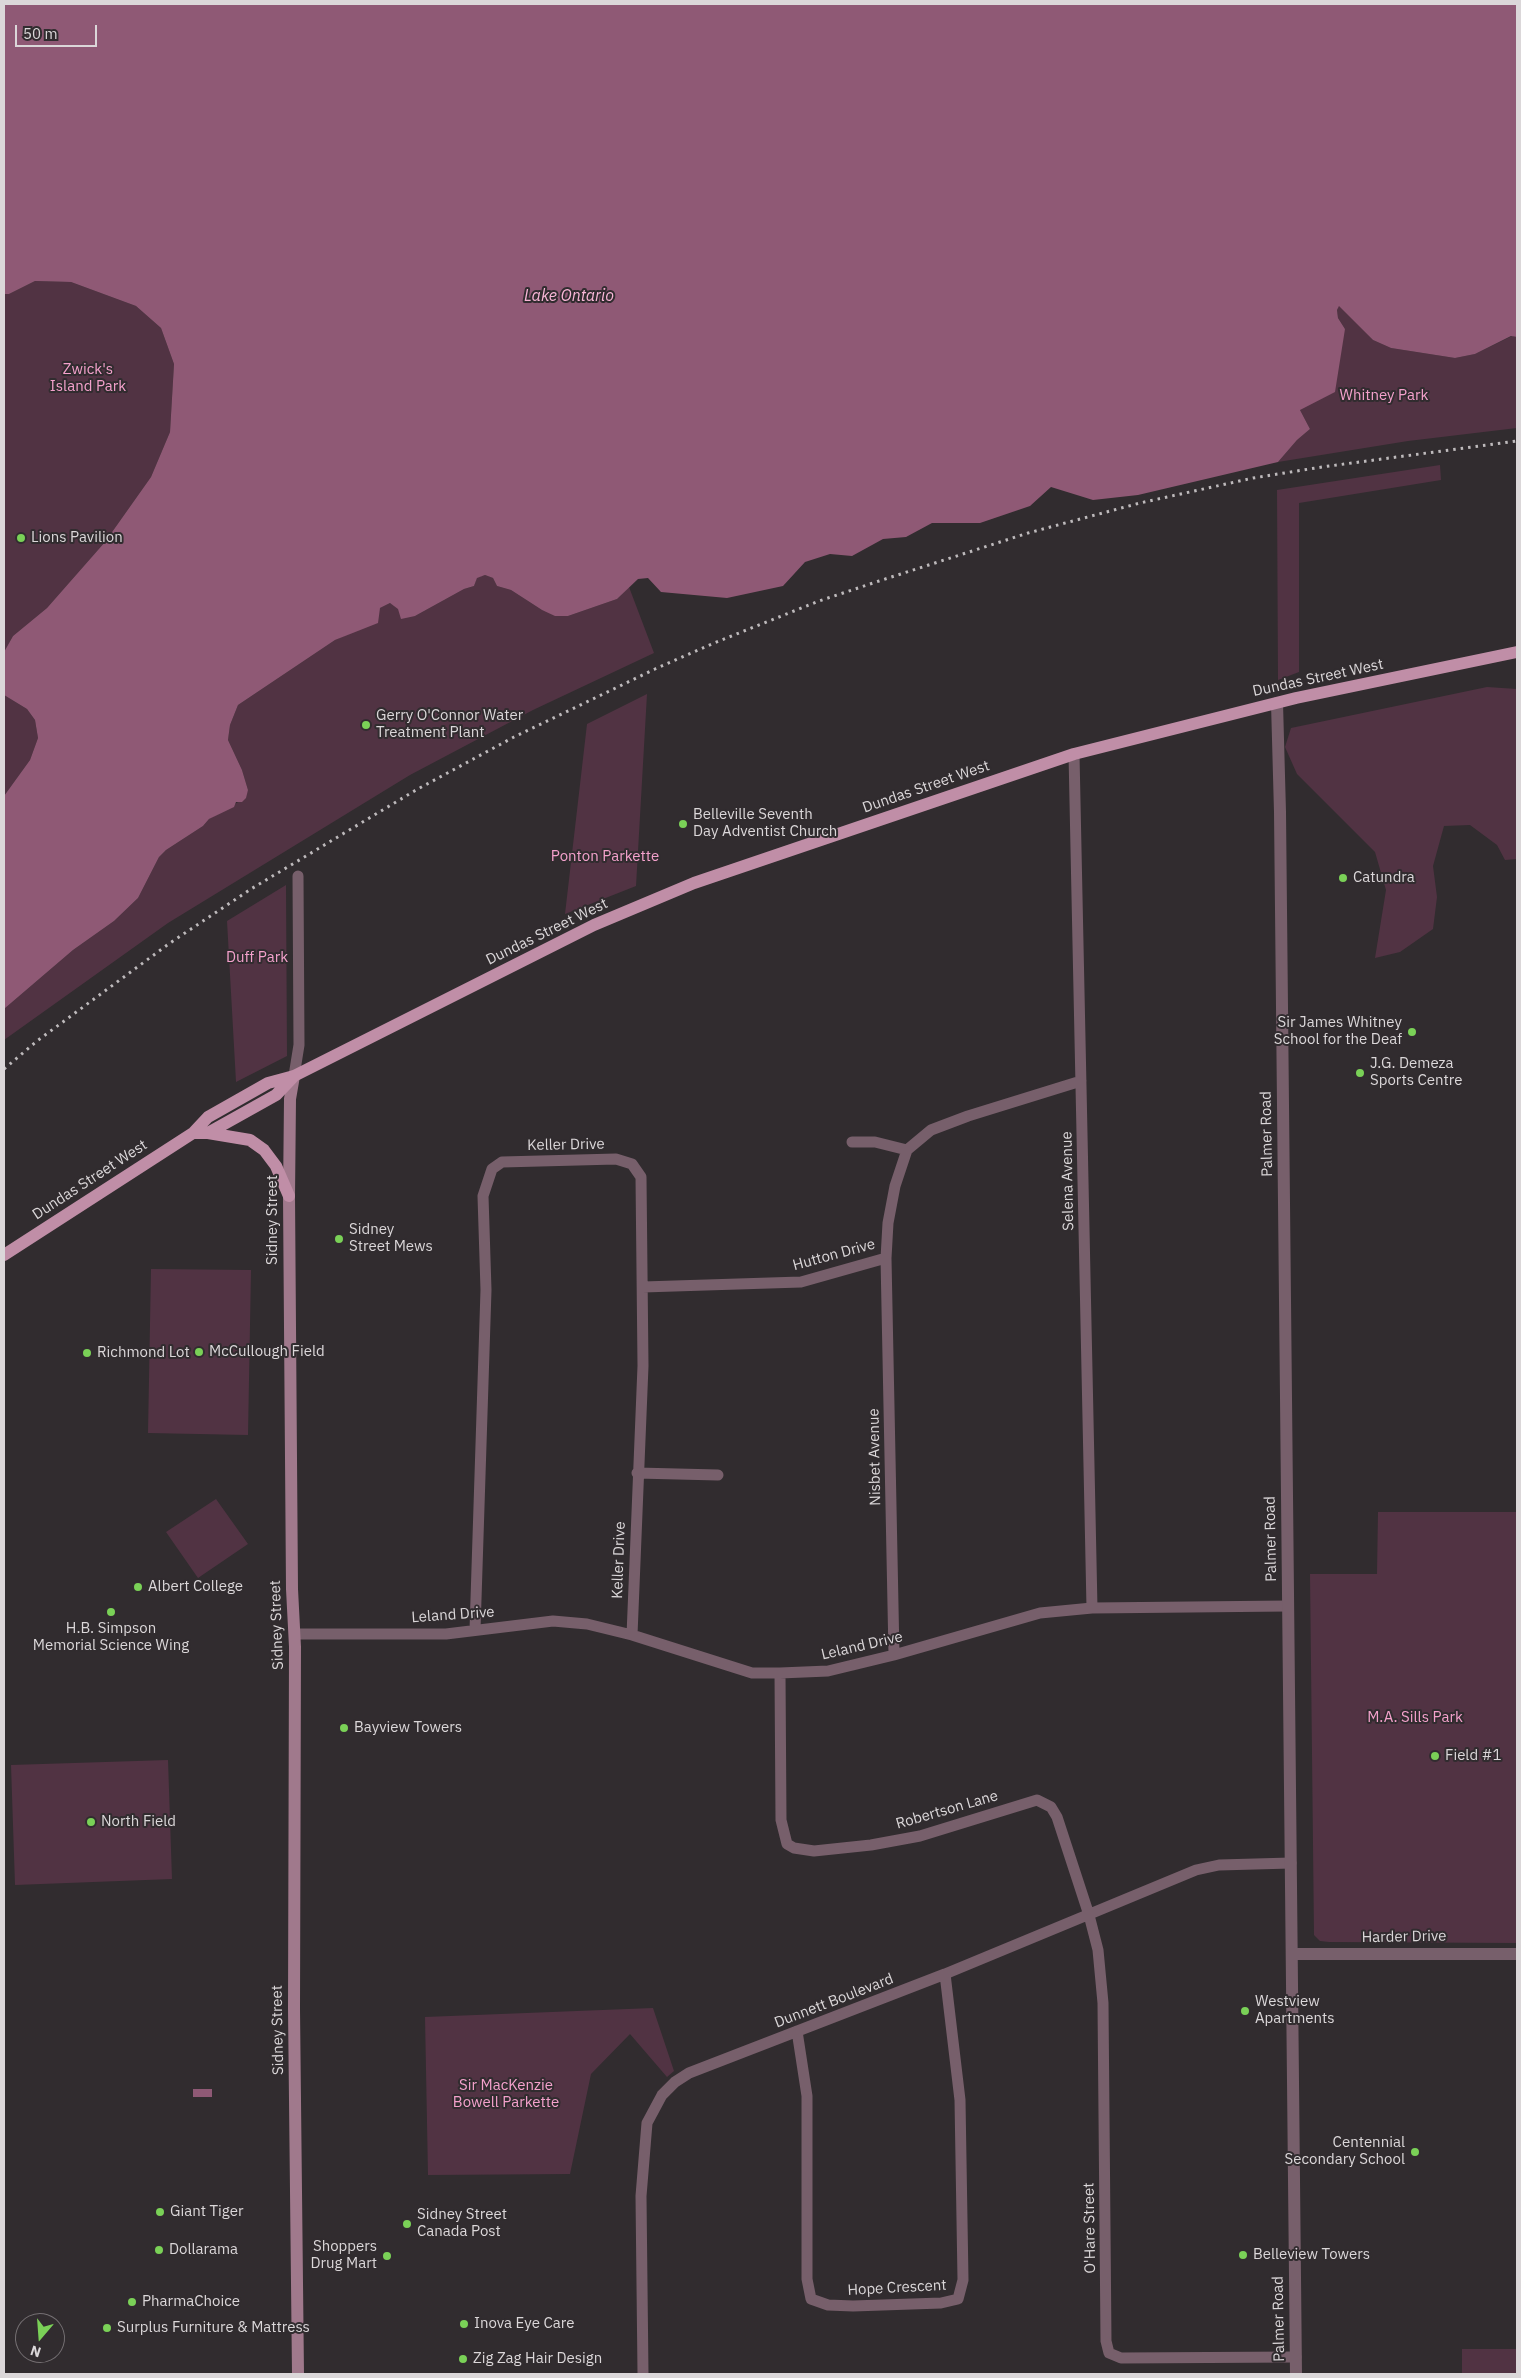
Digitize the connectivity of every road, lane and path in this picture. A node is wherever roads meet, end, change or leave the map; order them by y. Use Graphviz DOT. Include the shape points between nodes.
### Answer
graph roads {
  1 [pos="1517,652"];
  2 [pos="1276,703"];
  3 [pos="1074,754"];
  4 [pos="298,876"];
  5 [pos="294,1076"];
  6 [pos="1081,1080"];
  7 [pos="193,1133"];
  8 [pos="208,1134"];
  9 [pos="852,1142"];
  10 [pos="907,1150"];
  11 [pos="289,1196"];
  12 [pos="4,1254"];
  13 [pos="886,1258"];
  14 [pos="643,1287"];
  15 [pos="637,1473"];
  16 [pos="718,1475"];
  17 [pos="1288,1606"];
  18 [pos="1092,1608"];
  19 [pos="475,1630"];
  20 [pos="295,1634"];
  21 [pos="632,1635"];
  22 [pos="894,1655"];
  23 [pos="780,1673"];
  24 [pos="1291,1863"];
  25 [pos="1089,1915"];
  26 [pos="1292,1954"];
  27 [pos="1517,1954"];
  28 [pos="945,1974"];
  29 [pos="797,2031"];
  30 [pos="1296,2357"];
  31 [pos="298,2374"];
  32 [pos="643,2374"];
  33 [pos="1296,2374"];
  1 -- 2 [label="main road, Dundas Street West"];
  2 -- 3 [label="main road, Dundas Street West"];
  2 -- 17 [label="street, Palmer Road" via="1280,812"];
  3 -- 5 [label="main road, Dundas Street West" via="694,883 594,925"];
  3 -- 6 [label="street, Selena Avenue"];
  4 -- 5 [label="street, Sidney Street" via="299,1045"];
  5 -- 7 [label="main road, Dundas Street West" via="268,1083 208,1116"];
  5 -- 8 [label="main road, Dundas Street West" via="276,1095"];
  5 -- 11 [label="main road, Sidney Street" via="290,1099"];
  6 -- 10 [label="street" via="931,1130"];
  6 -- 18 [label="street, Selena Avenue"];
  7 -- 8 [label="main road"];
  7 -- 12 [label="main road, Dundas Street West"];
  8 -- 11 [label="main road" via="250,1140 264,1150 276,1166"];
  9 -- 10 [label="street" via="875,1142"];
  10 -- 13 [label="street, Hutton Drive" via="894,1186"];
  11 -- 20 [label="main road, Sidney Street"];
  13 -- 14 [label="street, Hutton Drive" via="801,1282"];
  13 -- 22 [label="street, Nisbet Avenue"];
  14 -- 15 [label="street, Keller Drive" via="643,1366"];
  14 -- 19 [label="street, Keller Drive" via="641,1177 632,1164 616,1159 502,1162 492,1169 483,1196 486,1290"];
  15 -- 16 [label="street"];
  15 -- 21 [label="street, Keller Drive"];
  17 -- 18 [label="street, Leland Drive"];
  17 -- 24 [label="street, Palmer Road"];
  18 -- 22 [label="street, Leland Drive" via="1040,1613"];
  19 -- 20 [label="street, Leland Drive" via="446,1634"];
  19 -- 21 [label="street, Leland Drive" via="553,1621 587,1624"];
  20 -- 31 [label="main road, Sidney Street" via="294,2009"];
  21 -- 23 [label="street, Leland Drive" via="752,1673"];
  22 -- 23 [label="street, Leland Drive" via="828,1671"];
  23 -- 25 [label="street, Robertson Lane" via="781,1820 787,1844 814,1850 871,1845 920,1836 1037,1800 1051,1807 1057,1817"];
  24 -- 25 [label="street, Dunnett Boulevard" via="1196,1870"];
  24 -- 26 [label="street, Palmer Road"];
  25 -- 28 [label="street, Dunnett Boulevard"];
  25 -- 30 [label="street, O'Hare Street" via="1098,1950 1103,2003 1106,2341 1109,2352 1121,2358"];
  26 -- 27 [label="street, Harder Drive"];
  26 -- 30 [label="street, Palmer Road"];
  28 -- 29 [label="street, Dunnett Boulevard"];
  28 -- 29 [label="street, Hope Crescent" via="960,2100 963,2280 958,2299 941,2303 853,2306 828,2305 811,2299 806,2279 807,2096"];
  29 -- 32 [label="street, Dunnett Boulevard" via="689,2073 662,2094 647,2123 641,2196"];
  30 -- 33 [label="street, Palmer Road"];
}
